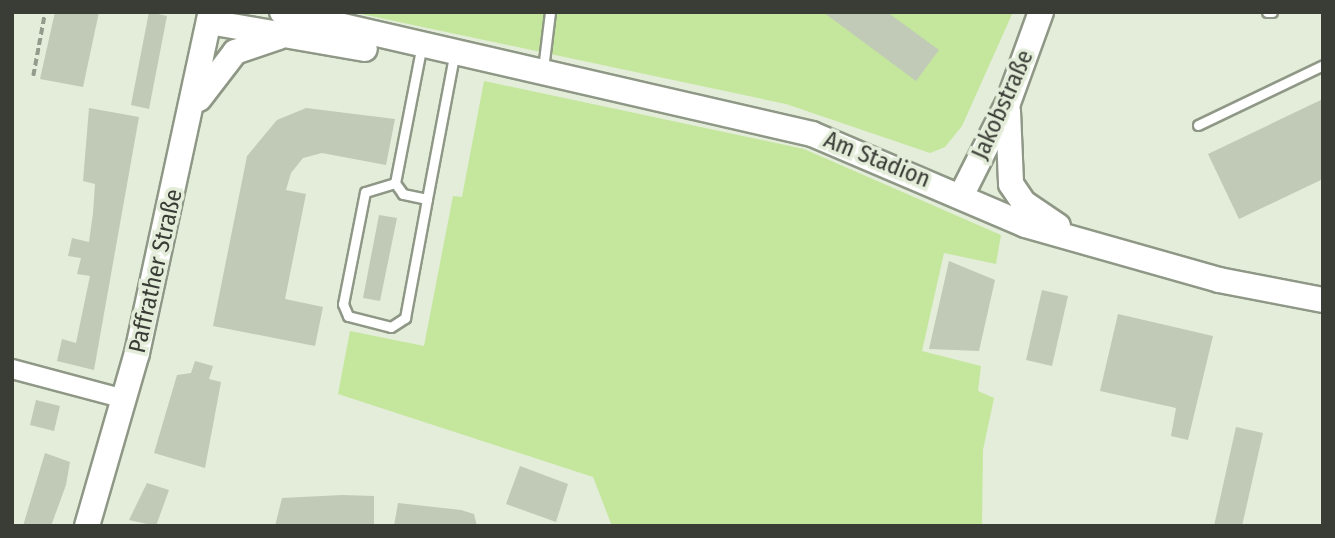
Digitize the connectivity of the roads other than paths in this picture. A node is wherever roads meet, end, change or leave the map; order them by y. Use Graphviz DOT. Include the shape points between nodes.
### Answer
graph roads {
  1 [pos="550,12"];
  2 [pos="1041,12"];
  3 [pos="210,17"];
  4 [pos="286,24"];
  5 [pos="421,49"];
  6 [pos="454,56"];
  7 [pos="1323,65"];
  8 [pos="542,74"];
  9 [pos="1008,103"];
  10 [pos="191,115"];
  11 [pos="1198,125"];
  12 [pos="396,183"];
  13 [pos="961,196"];
  14 [pos="427,199"];
  15 [pos="1101,249"];
  16 [pos="1323,300"];
  17 [pos="12,369"];
  18 [pos="125,399"];
  19 [pos="88,526"];
  1 -- 8 [label="lane"];
  2 -- 9 [label="main road, Jakobstraße"];
  3 -- 4 [label="main road, Am Stadion"];
  3 -- 10 [label="main road, Paffrather Straße"];
  4 -- 5 [label="main road, Am Stadion"];
  4 -- 10 [label="main road" via="234,52"];
  5 -- 6 [label="main road, Am Stadion"];
  5 -- 12 [label="lane"];
  6 -- 8 [label="main road, Am Stadion"];
  6 -- 14 [label="lane"];
  7 -- 11 [label="lane"];
  8 -- 13 [label="main road, Am Stadion" via="812,134"];
  9 -- 13 [label="main road, Jakobstraße"];
  9 -- 15 [label="main road" via="1011,184 1043,218"];
  10 -- 18 [label="main road, Paffrather Straße"];
  12 -- 14 [label="lane" via="403,194"];
  12 -- 14 [label="lane" via="365,192 343,304 348,316 400,326"];
  13 -- 15 [label="main road, Am Stadion"];
  15 -- 16 [label="main road, Am Stadion"];
  17 -- 18 [label="street"];
  18 -- 19 [label="main road, Paffrather Straße"];
}
